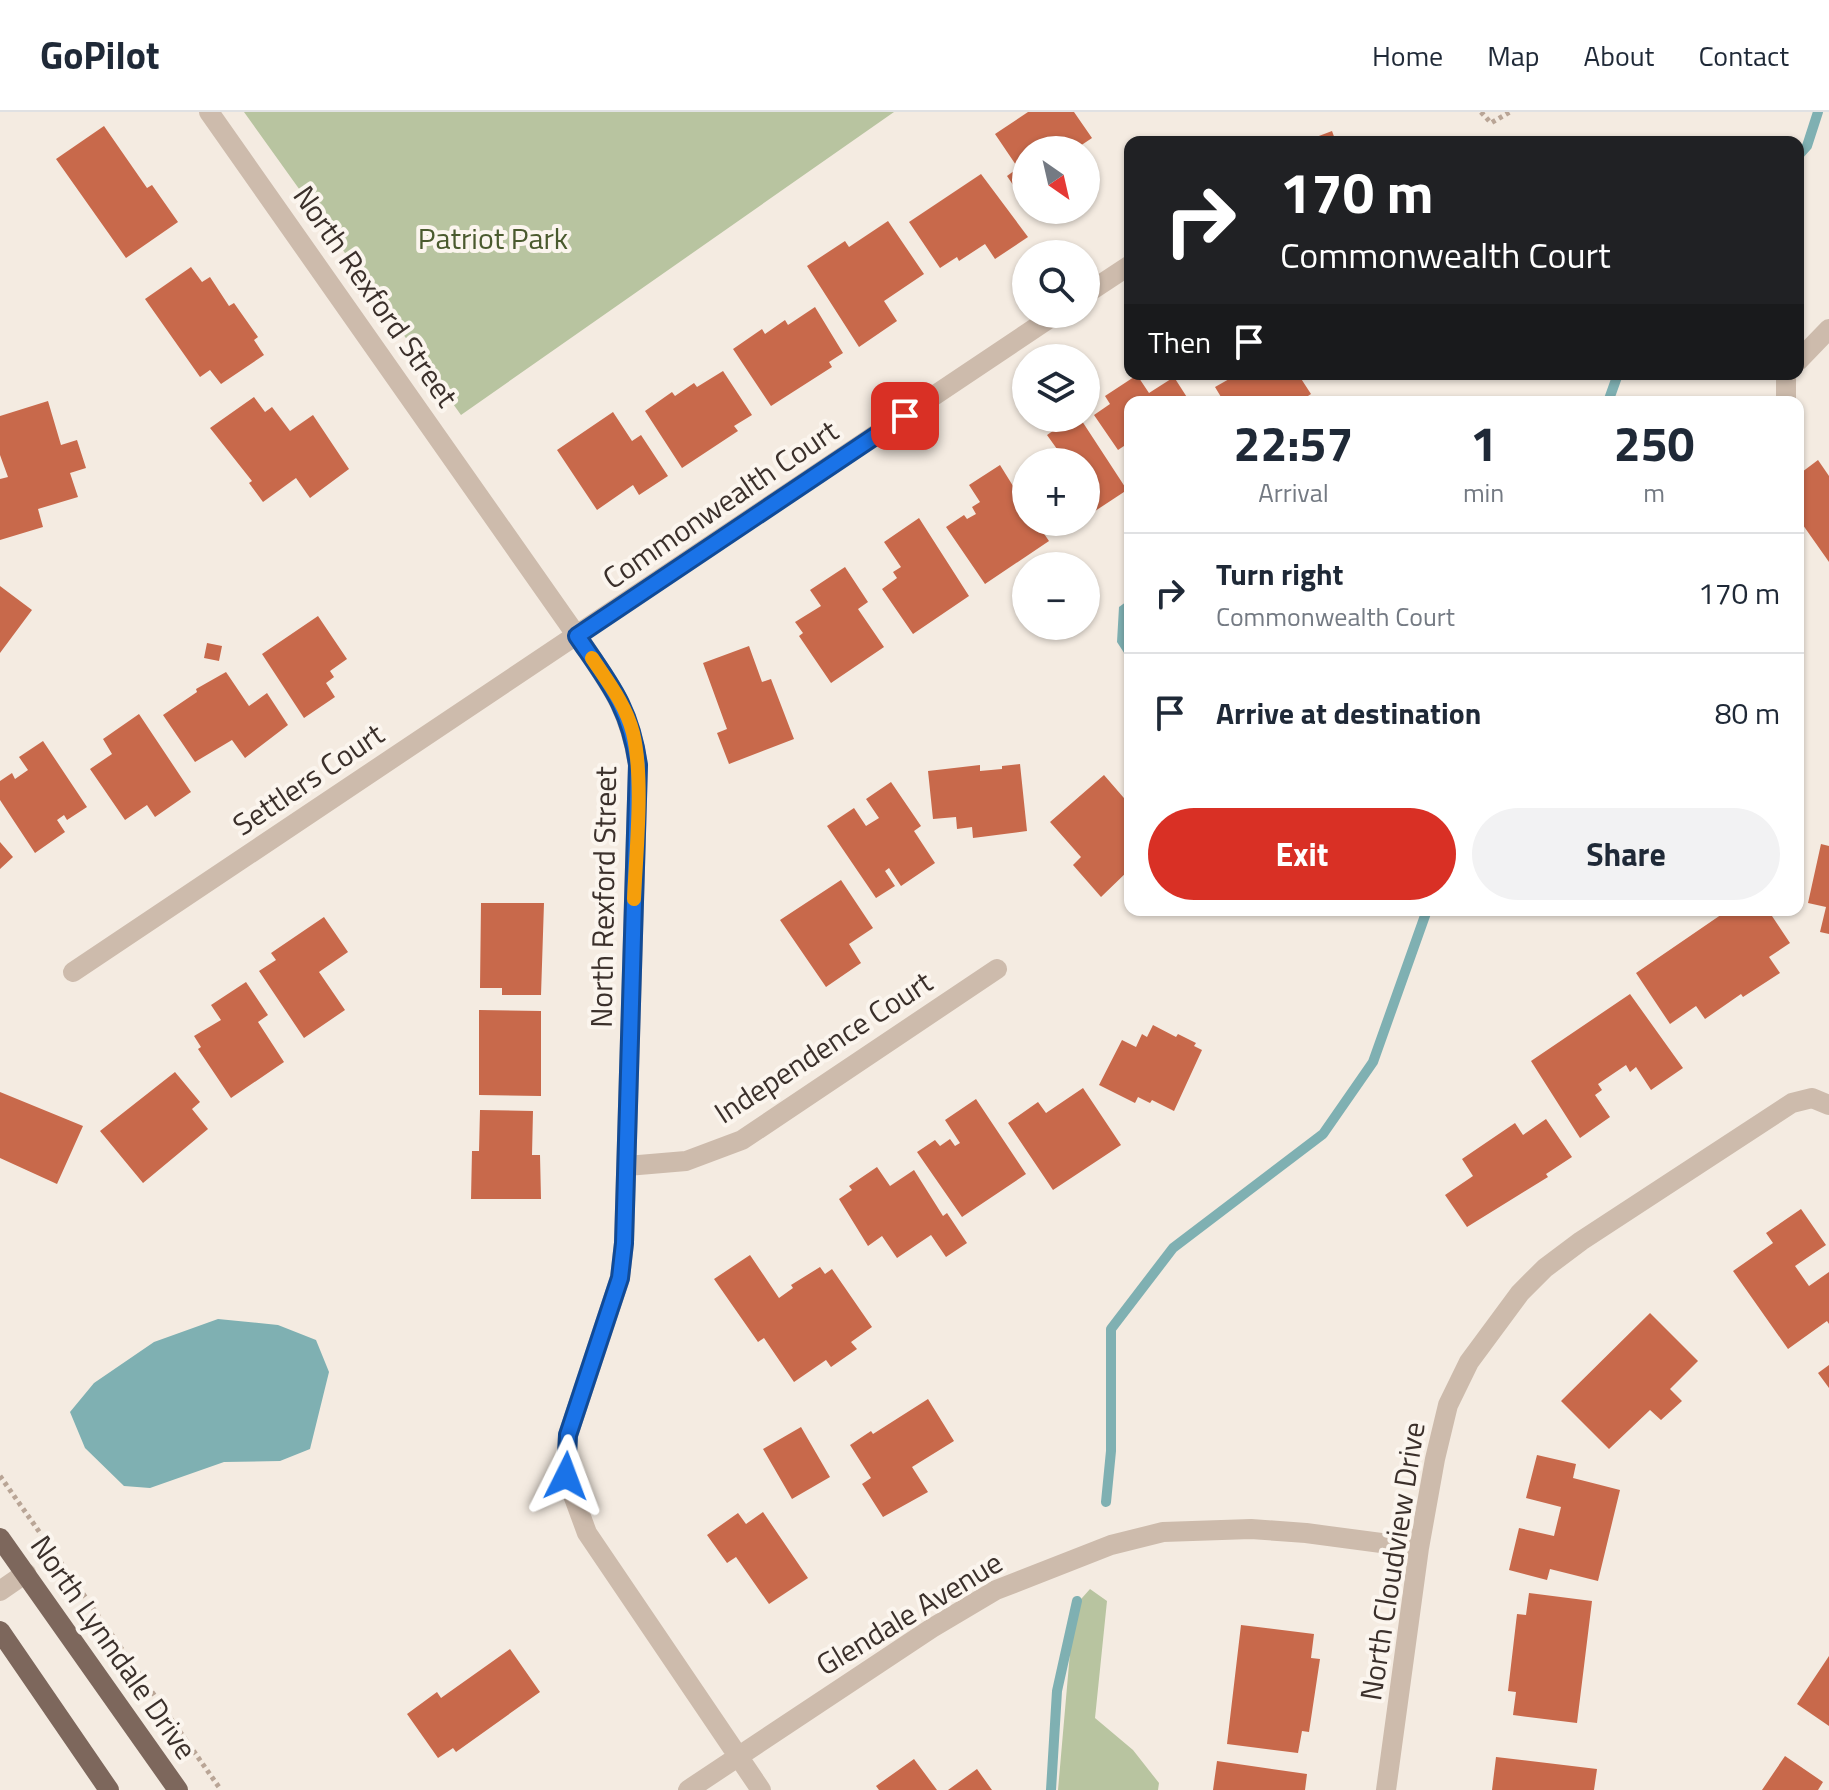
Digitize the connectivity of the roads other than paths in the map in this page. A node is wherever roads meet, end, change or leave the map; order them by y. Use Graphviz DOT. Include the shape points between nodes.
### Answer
graph roads {
  1 [pos="209,112"];
  2 [pos="1124,269"];
  3 [pos="1100,285"];
  4 [pos="1035,328"];
  5 [pos="1829,329"];
  6 [pos="1804,355"];
  7 [pos="577,636"];
  8 [pos="997,969"];
  9 [pos="73,972"];
  10 [pos="1825,1103"];
  11 [pos="627,1166"];
  12 [pos="0,1538"];
  13 [pos="1419,1548"];
  14 [pos="26,1573"];
  15 [pos="0,1591"];
  16 [pos="0,1631"];
  17 [pos="737,1757"];
  18 [pos="109,1790"];
  19 [pos="178,1790"];
  20 [pos="688,1790"];
  21 [pos="761,1790"];
  22 [pos="1386,1790"];
  1 -- 7 [label="street, North Rexford Street"];
  2 -- 3 [label="street"];
  4 -- 7 [label="street, Commonwealth Court"];
  5 -- 6 [label="street"];
  7 -- 9 [label="street, Settlers Court"];
  7 -- 11 [label="street, North Rexford Street" via="620,700 638,765"];
  8 -- 11 [label="street, Independence Court" via="742,1140 686,1161"];
  10 -- 13 [label="street, North Cloudview Drive" via="1812,1098 1792,1103 1769,1117 1581,1241 1520,1293 1469,1362 1448,1405"];
  11 -- 17 [label="street, North Rexford Street" via="620,1278 568,1435 566,1476 587,1533"];
  12 -- 14 [label="main road, North Lynndale Drive"];
  13 -- 17 [label="street, Glendale Avenue" via="1251,1529 1163,1532 1111,1545 996,1590"];
  13 -- 22 [label="street, North Cloudview Drive"];
  14 -- 15 [label="street"];
  14 -- 19 [label="main road, North Lynndale Drive"];
  16 -- 18 [label="main road"];
  17 -- 20 [label="street, Glendale Avenue"];
  17 -- 21 [label="street, North Rexford Street"];
}
